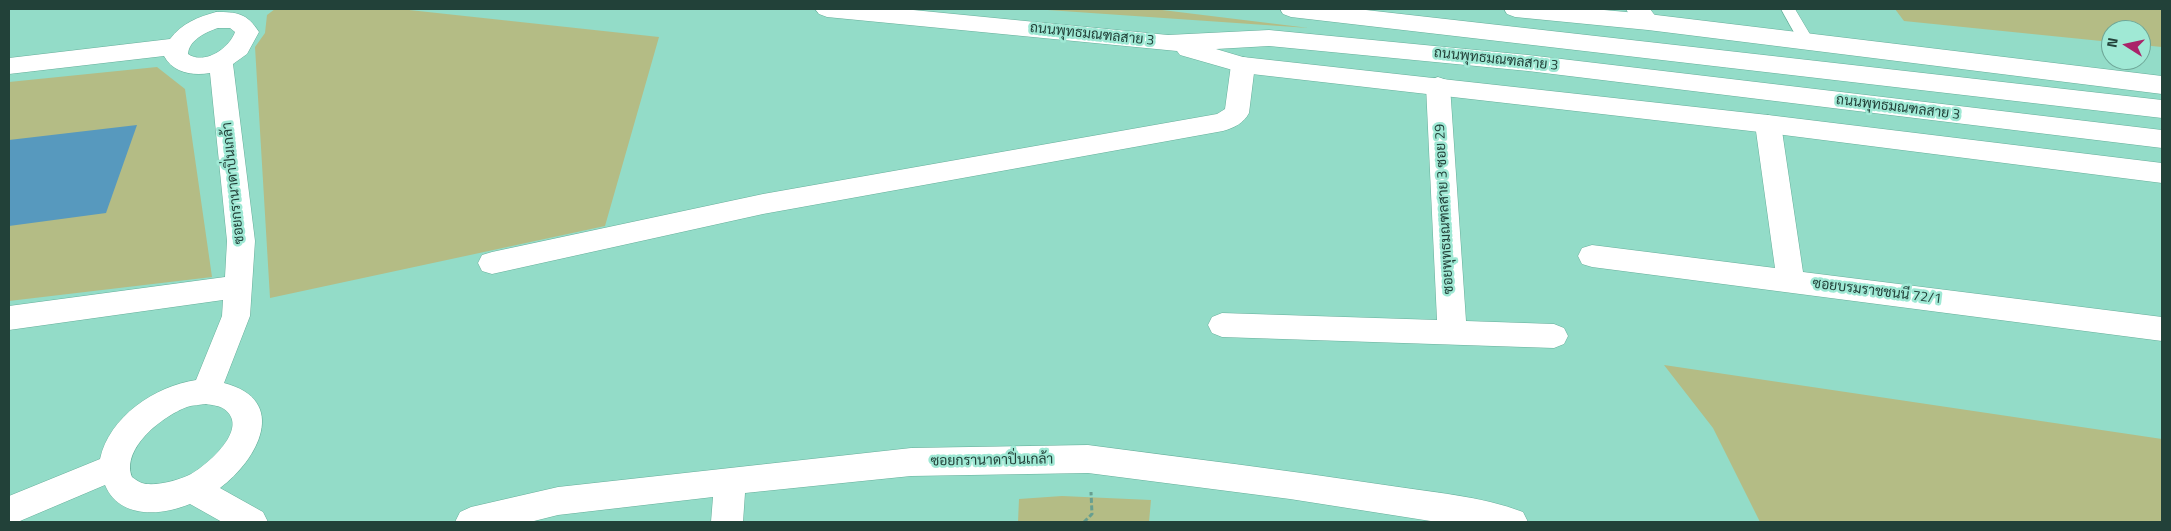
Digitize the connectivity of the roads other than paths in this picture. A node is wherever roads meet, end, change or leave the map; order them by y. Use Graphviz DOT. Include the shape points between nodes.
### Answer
graph roads {
  1 [pos="827,9"];
  2 [pos="1291,9"];
  3 [pos="1515,9"];
  4 [pos="1788,9"];
  5 [pos="236,15"];
  6 [pos="1643,15"];
  7 [pos="1806,41"];
  8 [pos="1168,43"];
  9 [pos="176,46"];
  10 [pos="221,60"];
  11 [pos="1243,65"];
  12 [pos="9,66"];
  13 [pos="2162,84"];
  14 [pos="1438,86"];
  15 [pos="2162,109"];
  16 [pos="1768,124"];
  17 [pos="2162,138"];
  18 [pos="2162,172"];
  19 [pos="1592,256"];
  20 [pos="492,263"];
  21 [pos="1791,281"];
  22 [pos="238,287"];
  23 [pos="9,318"];
  24 [pos="1222,325"];
  25 [pos="2162,329"];
  26 [pos="1452,331"];
  27 [pos="1554,336"];
  28 [pos="206,391"];
  29 [pos="114,468"];
  30 [pos="735,480"];
  31 [pos="193,490"];
  32 [pos="9,511"];
  33 [pos="1393,512"];
  34 [pos="252,522"];
  35 [pos="472,522"];
  36 [pos="727,522"];
  37 [pos="1512,522"];
  1 -- 8 [label="street, ถนนพุทธมณฑลสาย 3"];
  2 -- 15 [label="street, ถนนพุทธมณฑลสาย 3"];
  3 -- 6 [label="street"];
  4 -- 7 [label="lane"];
  5 -- 9 [label="street" via="199,26 185,34"];
  5 -- 10 [label="street" via="247,32 245,42 236,52"];
  6 -- 7 [label="street"];
  7 -- 13 [label="street"];
  8 -- 11 [label="street"];
  8 -- 17 [label="street, ถนนพุทธมณฑลสาย 3" via="1269,38 1528,63"];
  9 -- 10 [label="street" via="178,59 186,64"];
  9 -- 12 [label="street"];
  10 -- 22 [label="street, ซอยกรานาดาปิ่นเกล้า" via="241,241"];
  11 -- 14 [label="street"];
  11 -- 20 [label="street" via="1237,113 1223,122 763,204"];
  14 -- 16 [label="street"];
  14 -- 26 [label="street, ซอยพุทธมณฑลสาย 3 ซอย 29"];
  16 -- 18 [label="street"];
  16 -- 21 [label="street"];
  19 -- 21 [label="street, ซอยบรมราชชนนี 72/1"];
  21 -- 25 [label="street, ซอยบรมราชชนนี 72/1"];
  22 -- 23 [label="street"];
  22 -- 28 [label="street, ซอยกรานาดาปิ่นเกล้า" via="236,316"];
  24 -- 26 [label="street"];
  26 -- 27 [label="street"];
  28 -- 29 [label="street" via="172,400 134,426 119,448"];
  28 -- 31 [label="street" via="224,393 238,400 246,412 248,427 231,462"];
  29 -- 31 [label="street" via="121,487 138,498 164,499"];
  29 -- 32 [label="street"];
  30 -- 33 [label="street, ซอยกรานาดาปิ่นเกล้า" via="911,462 1088,459 1290,485"];
  30 -- 35 [label="street, ซอยกรานาดาปิ่นเกล้า" via="558,501"];
  30 -- 36 [label="street" via="729,495"];
  31 -- 34 [label="street"];
  33 -- 37 [label="street, ซอยกรานาดาปิ่นเกล้า"];
}
